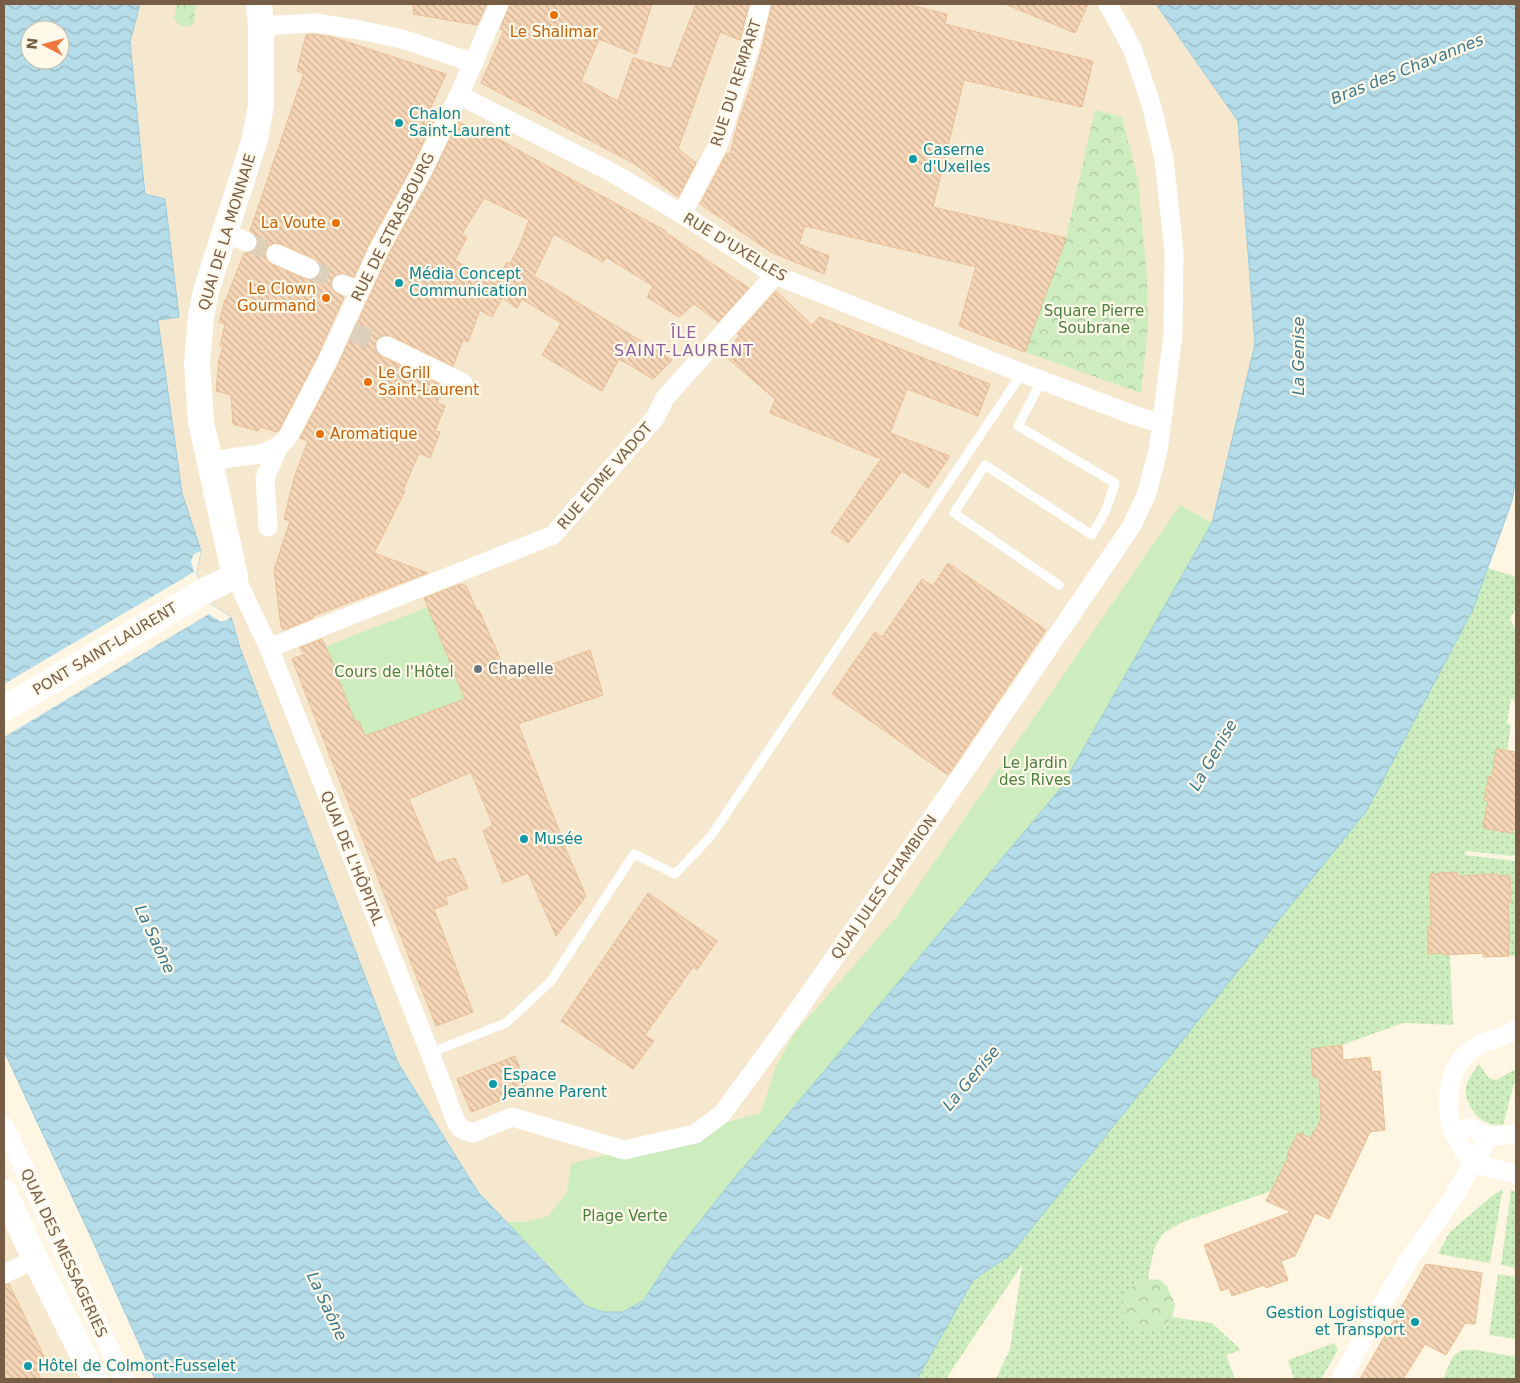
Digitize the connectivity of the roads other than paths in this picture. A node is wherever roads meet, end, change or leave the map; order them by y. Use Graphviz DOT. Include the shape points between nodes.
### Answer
graph roads {
  1 [pos="499,4"];
  2 [pos="761,4"];
  3 [pos="1108,4"];
  4 [pos="260,15"];
  5 [pos="474,63"];
  6 [pos="459,95"];
  7 [pos="682,214"];
  8 [pos="276,254"];
  9 [pos="310,269"];
  10 [pos="775,275"];
  11 [pos="342,284"];
  12 [pos="359,291"];
  13 [pos="386,346"];
  14 [pos="1022,372"];
  15 [pos="1042,380"];
  16 [pos="463,383"];
  17 [pos="1161,424"];
  18 [pos="279,446"];
  19 [pos="210,462"];
  20 [pos="268,527"];
  21 [pos="235,576"];
  22 [pos="1060,585"];
  23 [pos="269,648"];
  24 [pos="4,709"];
  25 [pos="1516,1029"];
  26 [pos="430,1053"];
  27 [pos="4,1126"];
  28 [pos="1454,1132"];
  29 [pos="473,1133"];
  30 [pos="1516,1134"];
  31 [pos="1487,1137"];
  32 [pos="1471,1163"];
  33 [pos="1516,1174"];
  34 [pos="4,1192"];
  35 [pos="35,1259"];
  36 [pos="4,1274"];
  37 [pos="95,1379"];
  38 [pos="124,1379"];
  39 [pos="1340,1379"];
  1 -- 5 [label="street, RUE DE STRASBOURG"];
  2 -- 7 [label="street, RUE DU REMPART" via="718,145"];
  3 -- 17 [label="street, QUAI JULES CHAMBION" via="1132,48 1152,107 1164,159 1174,252 1173,335"];
  4 -- 5 [label="street" via="402,39"];
  4 -- 19 [label="main road, QUAI DE LA MONNAIE" via="261,105 255,139 201,317 197,363 201,422"];
  5 -- 6 [label="street, RUE DE STRASBOURG"];
  6 -- 7 [label="street, RUE D'UXELLES" via="611,172"];
  6 -- 12 [label="street, RUE DE STRASBOURG"];
  7 -- 10 [label="street, RUE D'UXELLES"];
  8 -- 9 [label="street"];
  10 -- 14 [label="street, RUE D'UXELLES"];
  10 -- 23 [label="street, RUE EDME VADOT" via="665,398 655,418 553,534"];
  11 -- 12 [label="street"];
  12 -- 18 [label="street, RUE DE STRASBOURG" via="347,330 288,437"];
  13 -- 16 [label="street"];
  14 -- 15 [label="street, RUE D'UXELLES"];
  14 -- 26 [label="lane" via="711,836 675,874 634,854 551,981 506,1023"];
  15 -- 17 [label="street, RUE D'UXELLES"];
  15 -- 22 [label="lane" via="1018,426 1115,483 1092,536 985,465 954,513"];
  17 -- 29 [label="street, QUAI JULES CHAMBION" via="1158,451 1146,496 1131,527 830,965 722,1114 695,1134 624,1150 512,1117"];
  18 -- 19 [label="street" via="261,454"];
  18 -- 20 [label="street, RUE DE STRASBOURG" via="266,478"];
  19 -- 21 [label="main road, QUAI DE LA MONNAIE"];
  21 -- 23 [label="street, QUAI DE L'HÔPITAL"];
  21 -- 24 [label="main road, PONT SAINT-LAURENT"];
  23 -- 26 [label="street, QUAI DE L'HÔPITAL"];
  25 -- 28 [label="street" via="1476,1046 1461,1059 1452,1075 1449,1094"];
  26 -- 29 [label="street, QUAI DE L'HÔPITAL" via="456,1122 461,1129"];
  27 -- 38 [label="street, QUAI DES MESSAGERIES"];
  28 -- 31 [label="street" via="1471,1128"];
  28 -- 32 [label="street"];
  30 -- 31 [label="street"];
  31 -- 32 [label="street"];
  32 -- 33 [label="street"];
  32 -- 39 [label="street" via="1455,1195 1403,1269"];
  34 -- 35 [label="main road, QUAI DES MESSAGERIES"];
  35 -- 36 [label="street"];
  35 -- 37 [label="main road, QUAI DES MESSAGERIES"];
}
